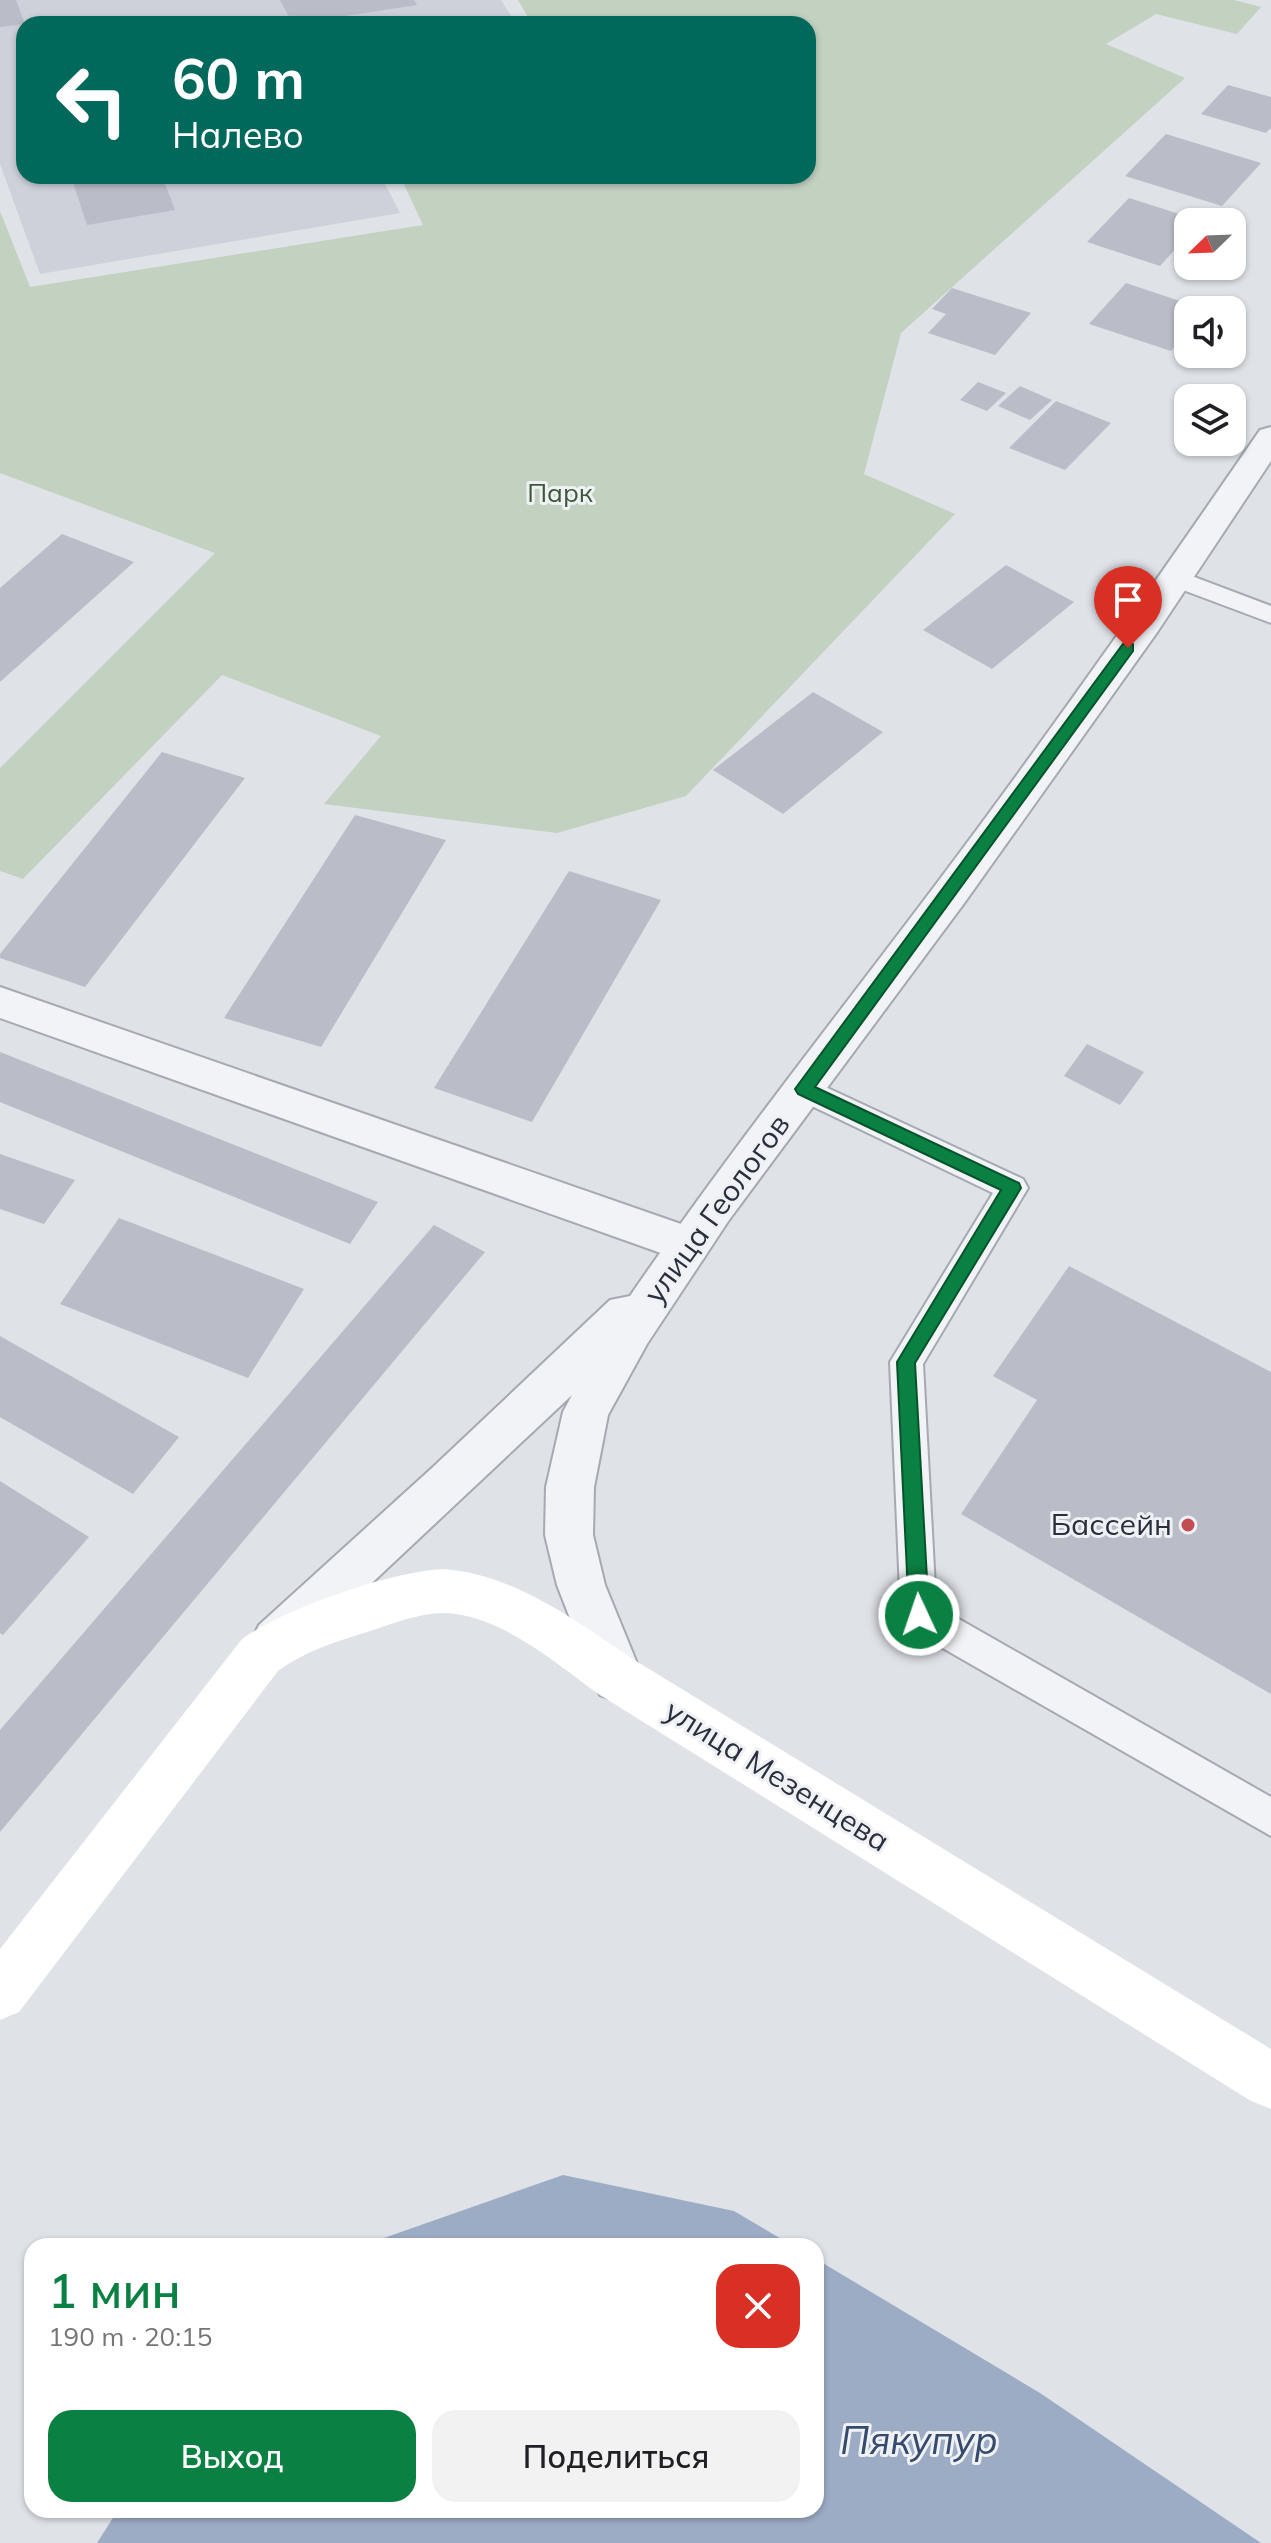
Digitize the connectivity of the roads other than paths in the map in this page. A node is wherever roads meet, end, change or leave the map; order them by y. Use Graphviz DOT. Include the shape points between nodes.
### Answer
graph roads {
  1 [pos="1271,437"];
  2 [pos="1176,578"];
  3 [pos="1271,615"];
  4 [pos="0,1002"];
  5 [pos="804,1089"];
  6 [pos="680,1257"];
  7 [pos="260,1655"];
  8 [pos="618,1678"];
  9 [pos="1271,1818"];
  10 [pos="0,1993"];
  11 [pos="1271,2081"];
  1 -- 2 [label="street, улица Геологов"];
  2 -- 3 [label="lane"];
  2 -- 5 [label="street, улица Геологов"];
  4 -- 6 [label="street"];
  5 -- 6 [label="street, улица Геологов"];
  5 -- 9 [label="lane" via="1012,1188 906,1362 919,1615"];
  6 -- 7 [label="street" via="449,1483"];
  6 -- 8 [label="street, улица Геологов" via="586,1412 570,1487 569,1535 578,1573"];
  7 -- 8 [label="main road, улица Мезенцева" via="282,1638 313,1626 443,1590 483,1598 540,1626"];
  7 -- 10 [label="main road, улица Мезенцева"];
  8 -- 11 [label="main road, улица Мезенцева"];
}
